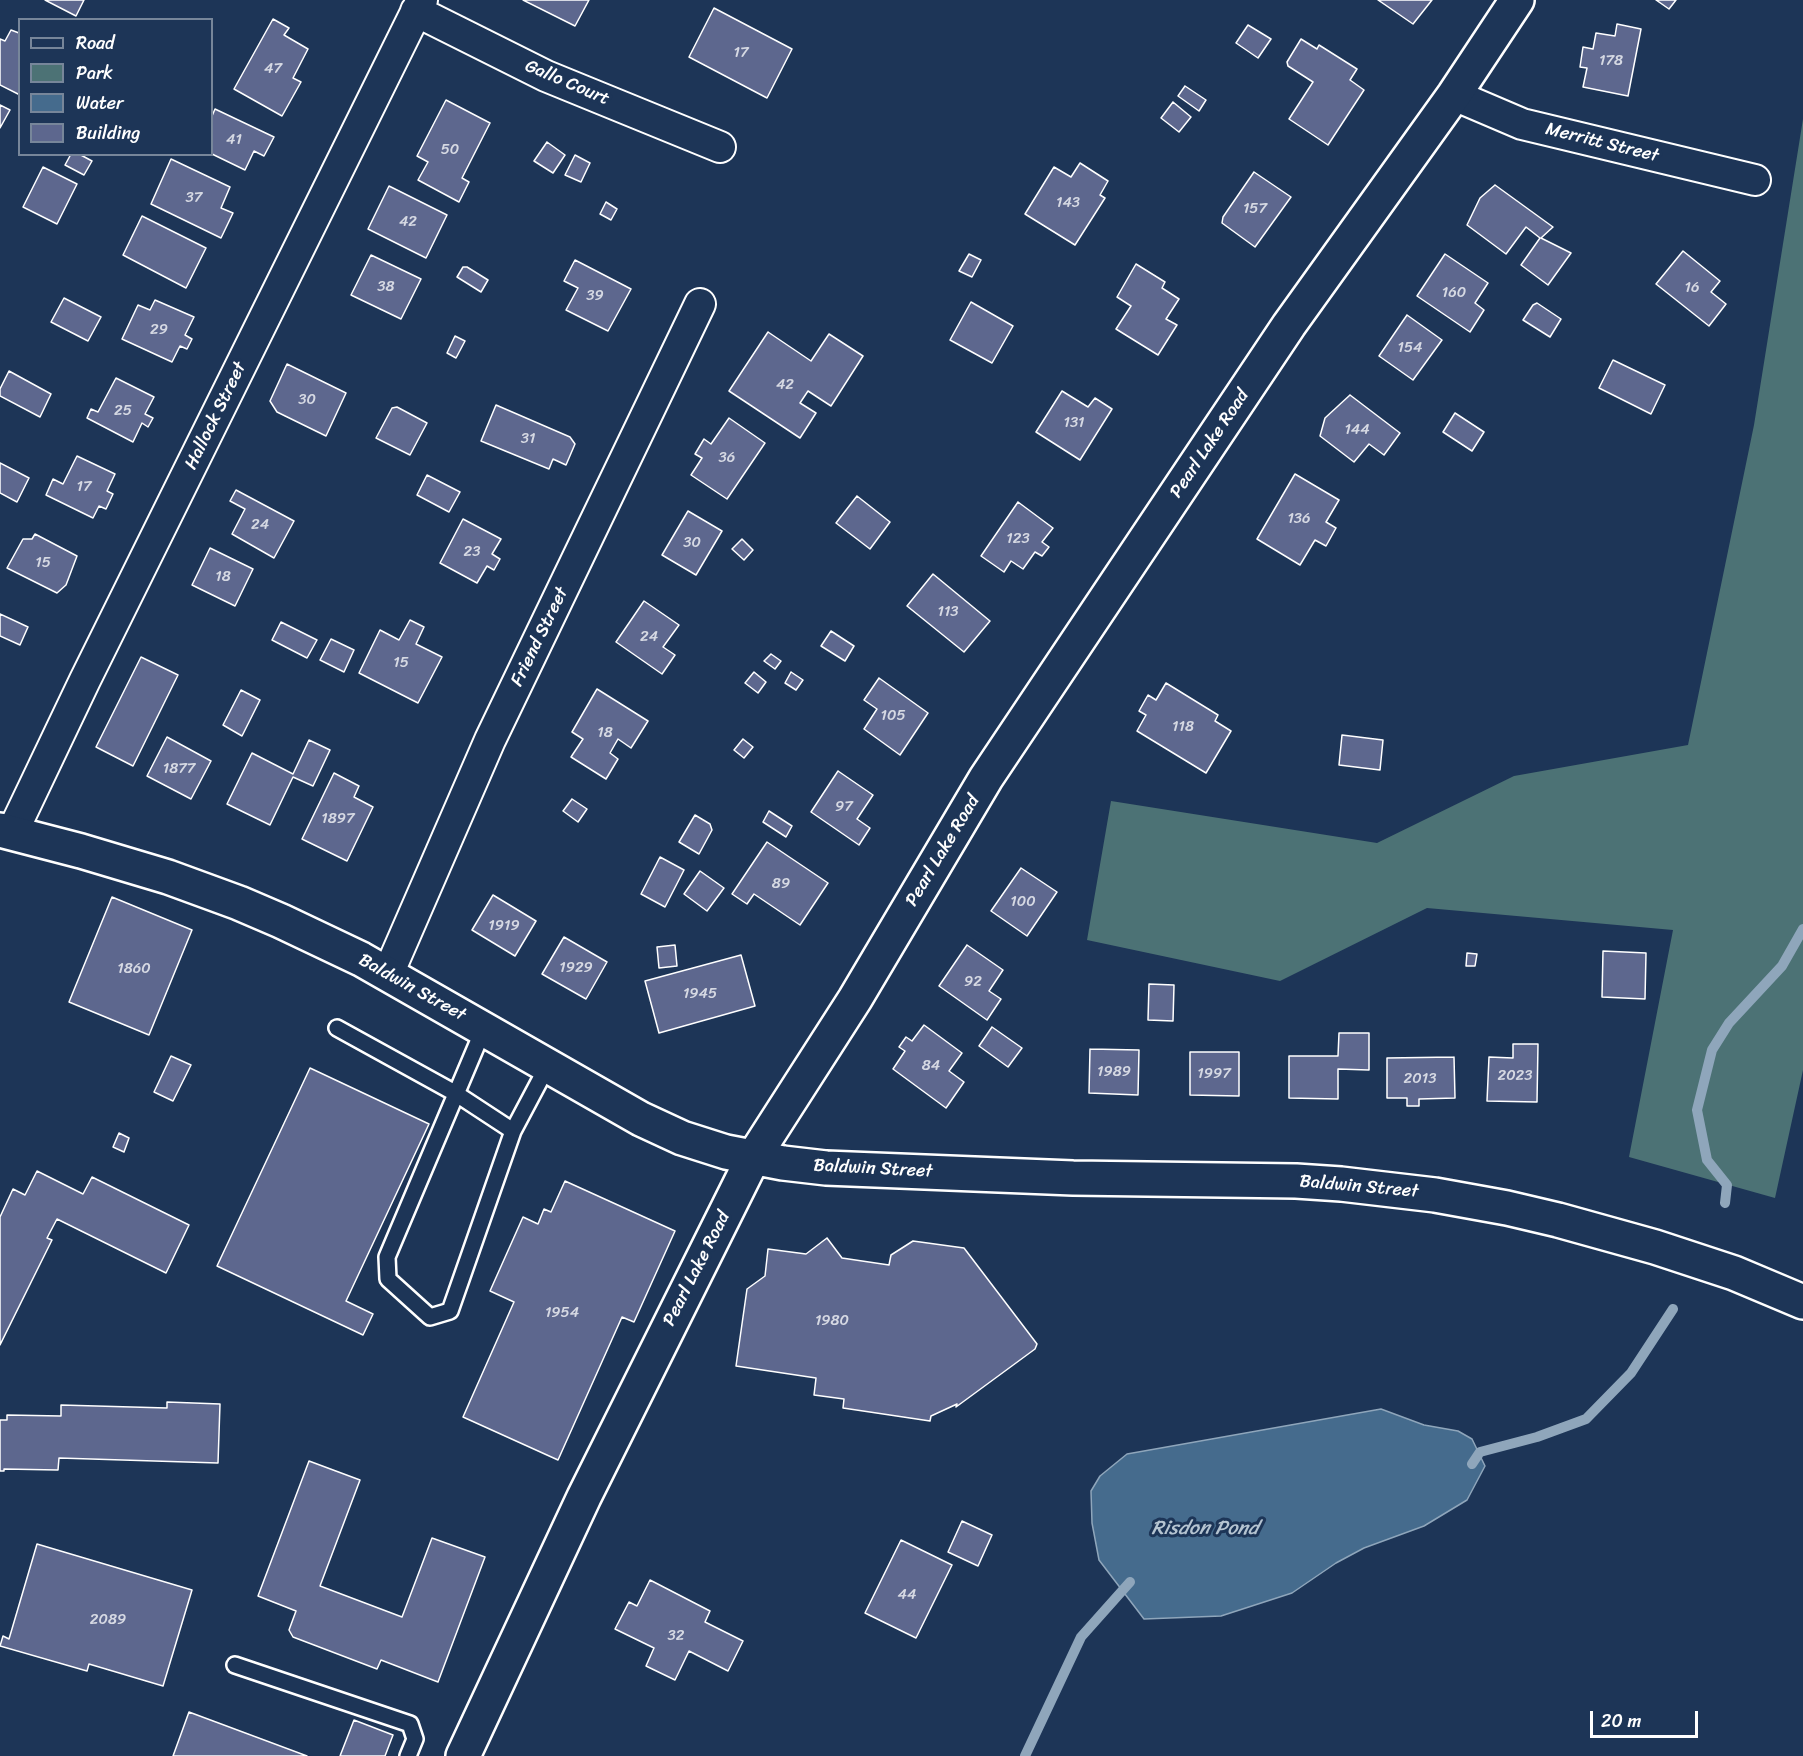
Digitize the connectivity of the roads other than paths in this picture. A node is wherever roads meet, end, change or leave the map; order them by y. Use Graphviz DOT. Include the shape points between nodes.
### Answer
graph roads {
  1 [pos="1517,0"];
  2 [pos="419,6"];
  3 [pos="1454,95"];
  4 [pos="720,147"];
  5 [pos="1755,180"];
  6 [pos="700,304"];
  7 [pos="6,832"];
  8 [pos="388,974"];
  9 [pos="337,1028"];
  10 [pos="484,1028"];
  11 [pos="548,1065"];
  12 [pos="455,1093"];
  13 [pos="513,1131"];
  14 [pos="753,1158"];
  15 [pos="1803,1302"];
  16 [pos="235,1665"];
  17 [pos="408,1756"];
  18 [pos="463,1756"];
  1 -- 3 [label="main road, Pearl Lake Road"];
  2 -- 4 [label="street, Gallo Court" via="546,76"];
  2 -- 7 [label="street, Hallock Street"];
  3 -- 5 [label="street, Merritt Street" via="1521,124"];
  3 -- 14 [label="main road, Pearl Lake Road" via="1289,326 986,778 855,999"];
  6 -- 8 [label="street, Friend Street" via="490,740"];
  7 -- 8 [label="main road, Baldwin Street" via="204,889 318,938"];
  8 -- 10 [label="main road, Baldwin Street"];
  9 -- 12 [label="lane"];
  10 -- 11 [label="main road, Baldwin Street"];
  10 -- 12 [label="lane"];
  11 -- 13 [label="lane"];
  11 -- 14 [label="main road, Baldwin Street" via="662,1130 703,1146"];
  12 -- 13 [label="lane"];
  12 -- 13 [label="lane" via="387,1257 387,1279 430,1317 450,1311"];
  14 -- 15 [label="main road, Baldwin Street" via="826,1168 1073,1178 1296,1181 1435,1195 1548,1218 1633,1241 1734,1273"];
  14 -- 18 [label="main road, Pearl Lake Road" via="584,1497"];
  16 -- 17 [label="lane" via="410,1725 415,1739"];
}
